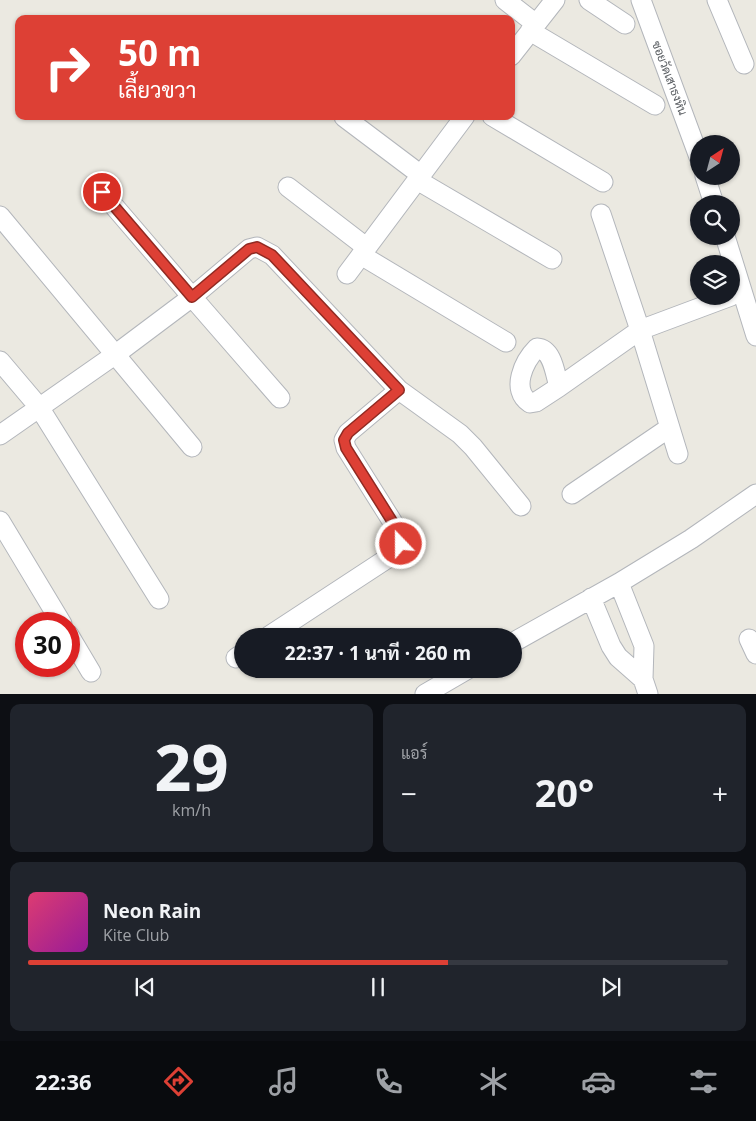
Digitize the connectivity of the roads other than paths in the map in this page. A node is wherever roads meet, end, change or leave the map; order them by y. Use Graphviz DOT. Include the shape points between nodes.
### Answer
graph roads {
  1 [pos="505,0"];
  2 [pos="555,0"];
  3 [pos="588,0"];
  4 [pos="641,0"];
  5 [pos="717,0"];
  6 [pos="625,24"];
  7 [pos="533,27"];
  8 [pos="515,51"];
  9 [pos="744,64"];
  10 [pos="654,105"];
  11 [pos="348,120"];
  12 [pos="462,120"];
  13 [pos="499,120"];
  14 [pos="691,135"];
  15 [pos="419,177"];
  16 [pos="603,182"];
  17 [pos="288,187"];
  18 [pos="102,192"];
  19 [pos="601,214"];
  20 [pos="0,216"];
  21 [pos="364,251"];
  22 [pos="552,259"];
  23 [pos="347,274"];
  24 [pos="192,297"];
  25 [pos="740,304"];
  26 [pos="708,305"];
  27 [pos="640,330"];
  28 [pos="755,330"];
  29 [pos="506,342"];
  30 [pos="116,354"];
  31 [pos="0,361"];
  32 [pos="559,387"];
  33 [pos="399,390"];
  34 [pos="280,398"];
  35 [pos="39,407"];
  36 [pos="669,428"];
  37 [pos="0,435"];
  38 [pos="192,447"];
  39 [pos="678,454"];
  40 [pos="572,494"];
  41 [pos="756,494"];
  42 [pos="521,506"];
  43 [pos="0,521"];
  44 [pos="619,583"];
  45 [pos="592,598"];
  46 [pos="160,599"];
  47 [pos="55,612"];
  48 [pos="282,628"];
  49 [pos="522,637"];
  50 [pos="80,654"];
  51 [pos="91,672"];
  52 [pos="453,678"];
  53 [pos="645,686"];
  54 [pos="425,694"];
  1 -- 7 [label="street"];
  2 -- 7 [label="street"];
  3 -- 6 [label="street"];
  4 -- 14 [label="street, ซอยวัดเสาธงหิน"];
  5 -- 9 [label="street"];
  7 -- 8 [label="street"];
  7 -- 10 [label="street"];
  11 -- 15 [label="street"];
  12 -- 15 [label="street"];
  13 -- 16 [label="street"];
  15 -- 21 [label="street"];
  15 -- 22 [label="street"];
  17 -- 21 [label="street"];
  18 -- 24 [label="street"];
  19 -- 27 [label="street"];
  20 -- 30 [label="street"];
  21 -- 23 [label="street"];
  21 -- 29 [label="street"];
  24 -- 30 [label="street"];
  24 -- 33 [label="street" via="249,249 257,247 272,255"];
  24 -- 34 [label="street"];
  25 -- 28 [label="street"];
  26 -- 27 [label="street"];
  27 -- 32 [label="street"];
  27 -- 36 [label="street"];
  30 -- 35 [label="street"];
  30 -- 38 [label="street"];
  31 -- 35 [label="street"];
  33 -- 42 [label="street" via="460,434"];
  33 -- 48 [label="street" via="344,440 402,537 401,544 388,558"];
  35 -- 37 [label="street"];
  35 -- 46 [label="street"];
  36 -- 39 [label="street"];
  36 -- 40 [label="street"];
  41 -- 44 [label="street"];
  43 -- 47 [label="street"];
  44 -- 45 [label="street"];
  44 -- 53 [label="street" via="644,646"];
  45 -- 49 [label="street"];
  45 -- 53 [label="street" via="611,646"];
  50 -- 51 [label="street"];
  52 -- 54 [label="street"];
}
